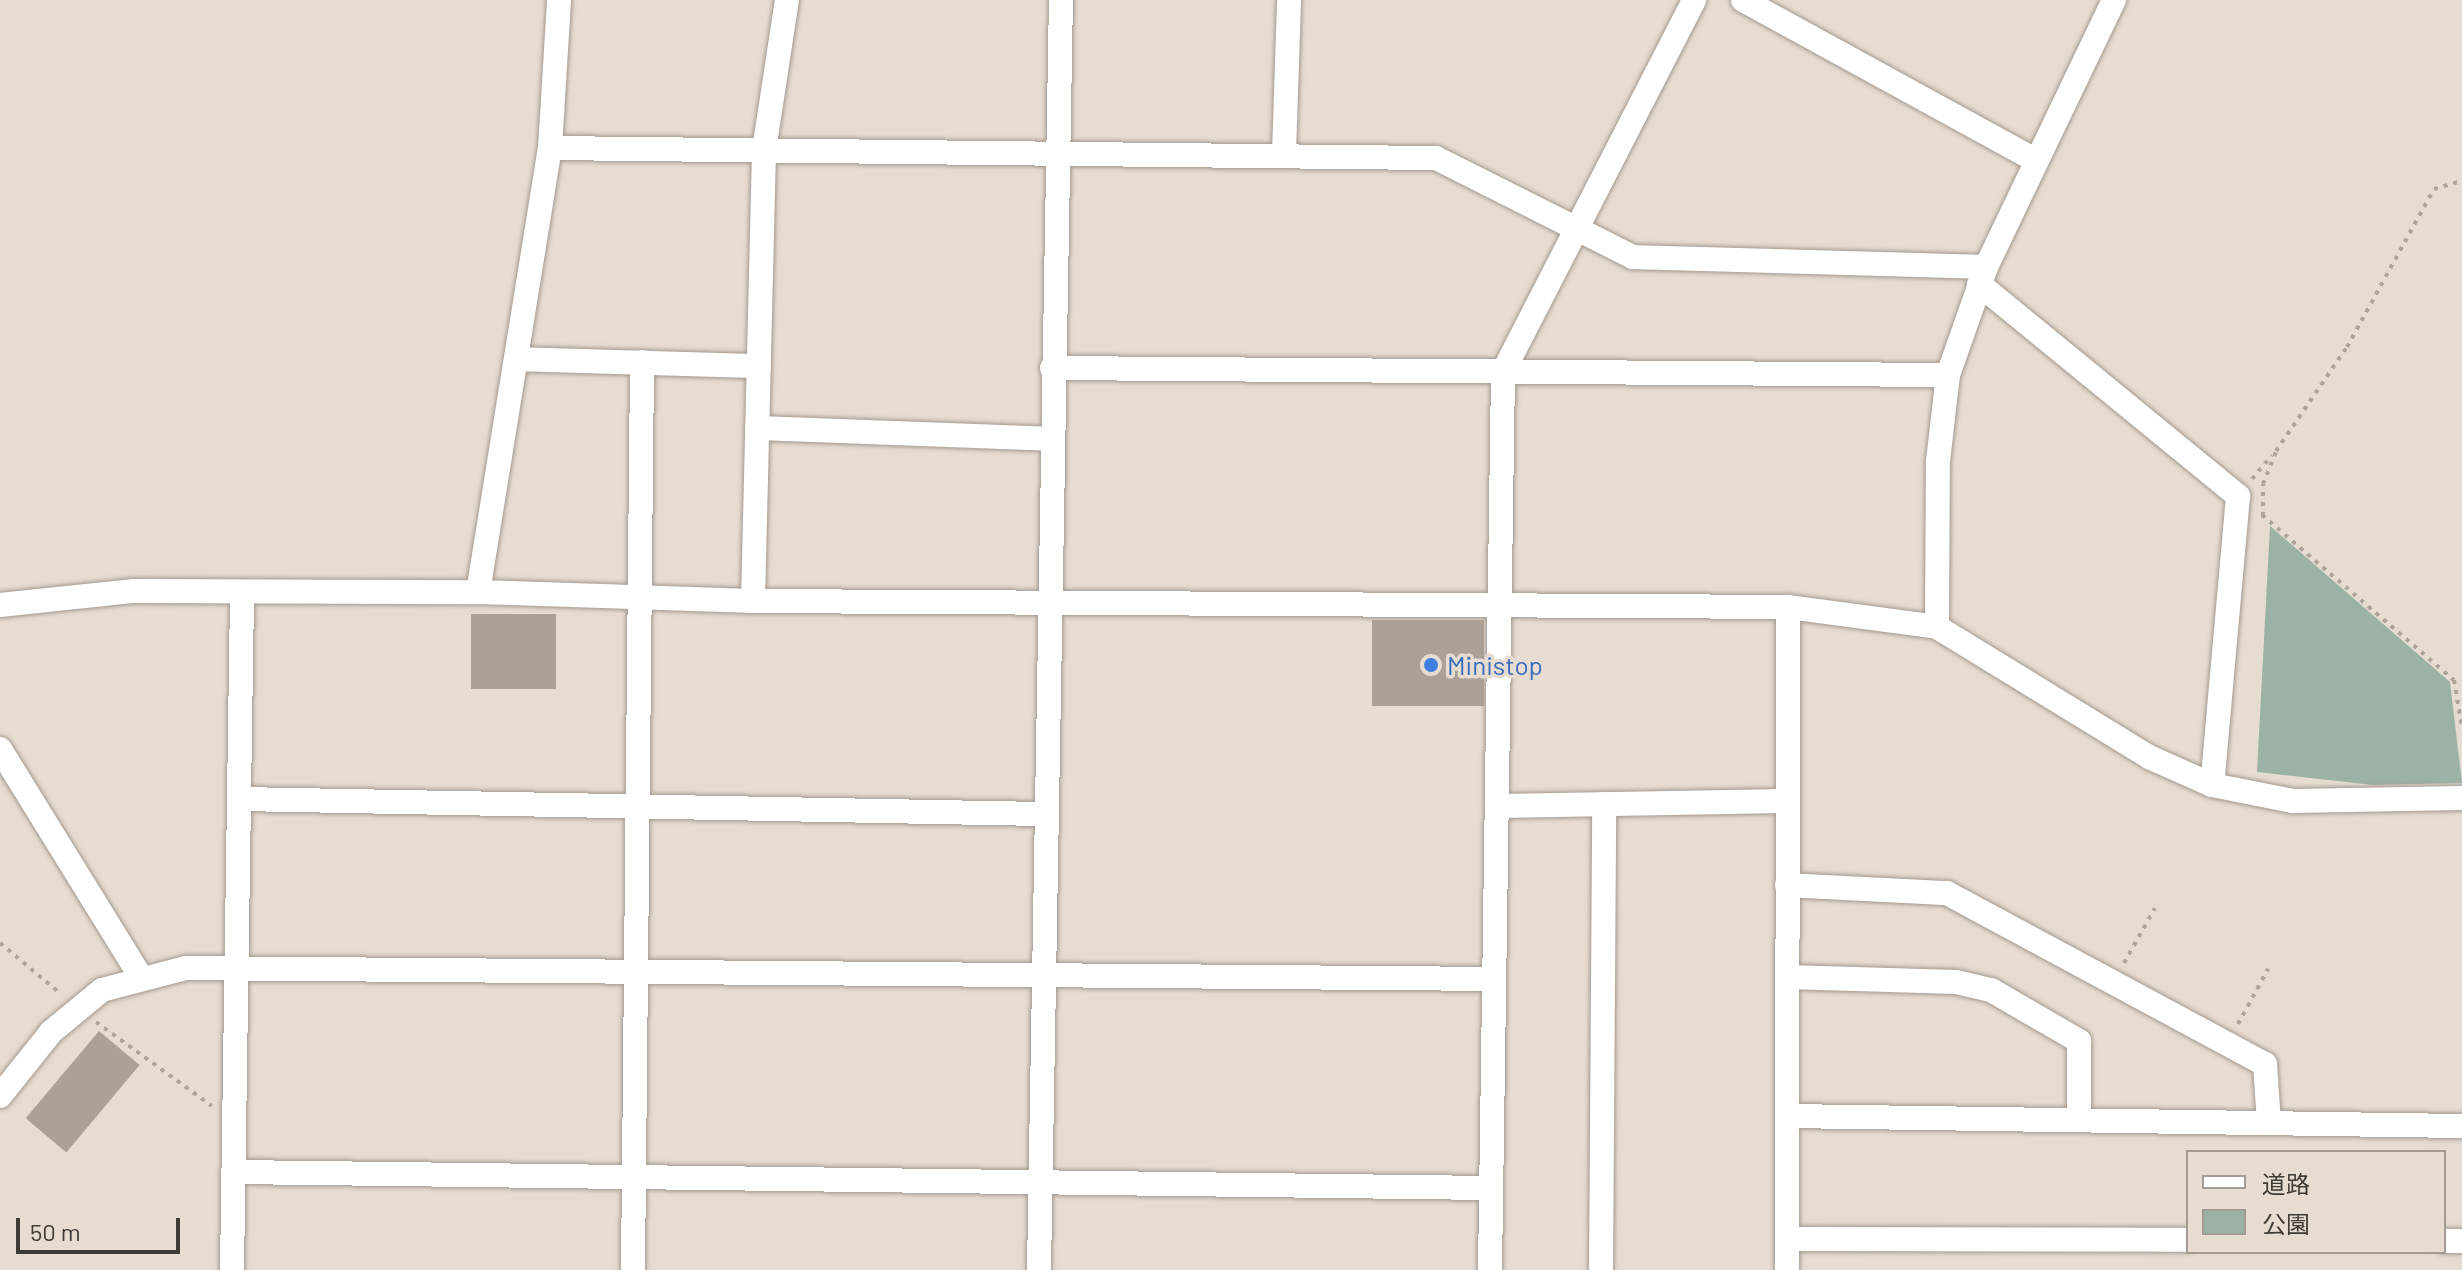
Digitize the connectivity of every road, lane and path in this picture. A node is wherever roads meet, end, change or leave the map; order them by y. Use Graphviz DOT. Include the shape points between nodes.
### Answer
graph roads {
  1 [pos="559,0"];
  2 [pos="787,0"];
  3 [pos="1061,0"];
  4 [pos="1289,0"];
  5 [pos="1694,0"];
  6 [pos="1743,0"];
  7 [pos="2114,0"];
  8 [pos="550,148"];
  9 [pos="764,150"];
  10 [pos="1057,153"];
  11 [pos="1284,153"];
  12 [pos="2035,160"];
  13 [pos="2462,181"];
  14 [pos="1575,229"];
  15 [pos="1982,276"];
  16 [pos="516,359"];
  17 [pos="642,362"];
  18 [pos="759,366"];
  19 [pos="1052,368"];
  20 [pos="1503,372"];
  21 [pos="1948,375"];
  22 [pos="757,428"];
  23 [pos="1051,439"];
  24 [pos="2276,451"];
  25 [pos="2238,496"];
  26 [pos="2263,516"];
  27 [pos="242,592"];
  28 [pos="478,592"];
  29 [pos="637,598"];
  30 [pos="753,601"];
  31 [pos="1047,603"];
  32 [pos="1500,604"];
  33 [pos="0,605"];
  34 [pos="1788,607"];
  35 [pos="1937,627"];
  36 [pos="2462,728"];
  37 [pos="0,749"];
  38 [pos="2212,785"];
  39 [pos="2462,798"];
  40 [pos="239,799"];
  41 [pos="1788,801"];
  42 [pos="1604,804"];
  43 [pos="635,806"];
  44 [pos="1497,806"];
  45 [pos="1045,814"];
  46 [pos="1787,885"];
  47 [pos="2155,908"];
  48 [pos="0,943"];
  49 [pos="237,966"];
  50 [pos="2268,969"];
  51 [pos="635,970"];
  52 [pos="1042,974"];
  53 [pos="141,977"];
  54 [pos="1787,977"];
  55 [pos="1494,979"];
  56 [pos="2114,982"];
  57 [pos="78,1009"];
  58 [pos="2227,1043"];
  59 [pos="0,1096"];
  60 [pos="1787,1116"];
  61 [pos="2079,1120"];
  62 [pos="233,1122"];
  63 [pos="2269,1123"];
  64 [pos="2462,1126"];
  65 [pos="234,1172"];
  66 [pos="634,1179"];
  67 [pos="1040,1186"];
  68 [pos="1491,1188"];
  69 [pos="1787,1239"];
  70 [pos="2186,1240"];
  71 [pos="232,1270"];
  72 [pos="633,1270"];
  73 [pos="1039,1270"];
  74 [pos="1490,1270"];
  75 [pos="1601,1270"];
  76 [pos="1787,1270"];
  1 -- 8 [label="street"];
  2 -- 9 [label="street"];
  3 -- 10 [label="street"];
  4 -- 11 [label="street"];
  5 -- 14 [label="street"];
  6 -- 12 [label="street"];
  7 -- 12 [label="street"];
  8 -- 9 [label="street"];
  8 -- 16 [label="street"];
  9 -- 10 [label="street"];
  9 -- 18 [label="street"];
  10 -- 11 [label="street"];
  10 -- 19 [label="street"];
  11 -- 14 [label="street" via="1436,158"];
  12 -- 15 [label="street"];
  13 -- 24 [label="path" via="2434,189 2347,347"];
  14 -- 15 [label="street" via="1633,257"];
  14 -- 20 [label="street"];
  15 -- 21 [label="street"];
  15 -- 25 [label="street"];
  16 -- 17 [label="street"];
  16 -- 28 [label="street"];
  17 -- 18 [label="street"];
  17 -- 29 [label="street"];
  18 -- 22 [label="street"];
  19 -- 20 [label="street"];
  19 -- 23 [label="street"];
  20 -- 21 [label="street"];
  20 -- 32 [label="street"];
  21 -- 35 [label="street" via="1938,461"];
  22 -- 23 [label="street"];
  22 -- 30 [label="street"];
  23 -- 31 [label="street"];
  24 -- 25 [label="path"];
  24 -- 26 [label="path" via="2263,484"];
  25 -- 26 [label="path"];
  25 -- 38 [label="street"];
  26 -- 36 [label="path" via="2454,680"];
  27 -- 28 [label="street"];
  27 -- 33 [label="street" via="134,591"];
  27 -- 40 [label="street"];
  28 -- 29 [label="street"];
  29 -- 30 [label="street"];
  29 -- 43 [label="street"];
  30 -- 31 [label="street"];
  31 -- 32 [label="street"];
  31 -- 45 [label="street"];
  32 -- 34 [label="street"];
  32 -- 44 [label="street"];
  34 -- 35 [label="street"];
  34 -- 41 [label="street"];
  35 -- 38 [label="street" via="2149,757"];
  37 -- 53 [label="street"];
  38 -- 39 [label="street" via="2293,801"];
  40 -- 43 [label="street"];
  40 -- 49 [label="street"];
  41 -- 42 [label="street"];
  41 -- 46 [label="street"];
  42 -- 44 [label="street"];
  42 -- 75 [label="street"];
  43 -- 45 [label="street"];
  43 -- 51 [label="street"];
  44 -- 55 [label="street"];
  45 -- 52 [label="street"];
  46 -- 54 [label="street"];
  46 -- 56 [label="street" via="1947,893"];
  47 -- 56 [label="path"];
  48 -- 57 [label="path"];
  49 -- 51 [label="street"];
  49 -- 53 [label="street"];
  49 -- 62 [label="street"];
  50 -- 58 [label="path"];
  51 -- 52 [label="street"];
  51 -- 66 [label="street"];
  52 -- 55 [label="street"];
  52 -- 67 [label="street"];
  53 -- 57 [label="street" via="102,990"];
  54 -- 60 [label="street"];
  54 -- 61 [label="street" via="1956,982 1991,990 2079,1041"];
  55 -- 68 [label="street"];
  56 -- 58 [label="street"];
  57 -- 59 [label="street" via="51,1032"];
  57 -- 62 [label="path"];
  58 -- 63 [label="street" via="2265,1064"];
  60 -- 61 [label="street"];
  60 -- 69 [label="street"];
  61 -- 63 [label="street"];
  62 -- 65 [label="street"];
  63 -- 64 [label="street"];
  65 -- 66 [label="street"];
  65 -- 71 [label="street"];
  66 -- 67 [label="street"];
  66 -- 72 [label="street"];
  67 -- 68 [label="street"];
  67 -- 73 [label="street"];
  68 -- 74 [label="street"];
  69 -- 70 [label="street"];
  69 -- 76 [label="street"];
}
